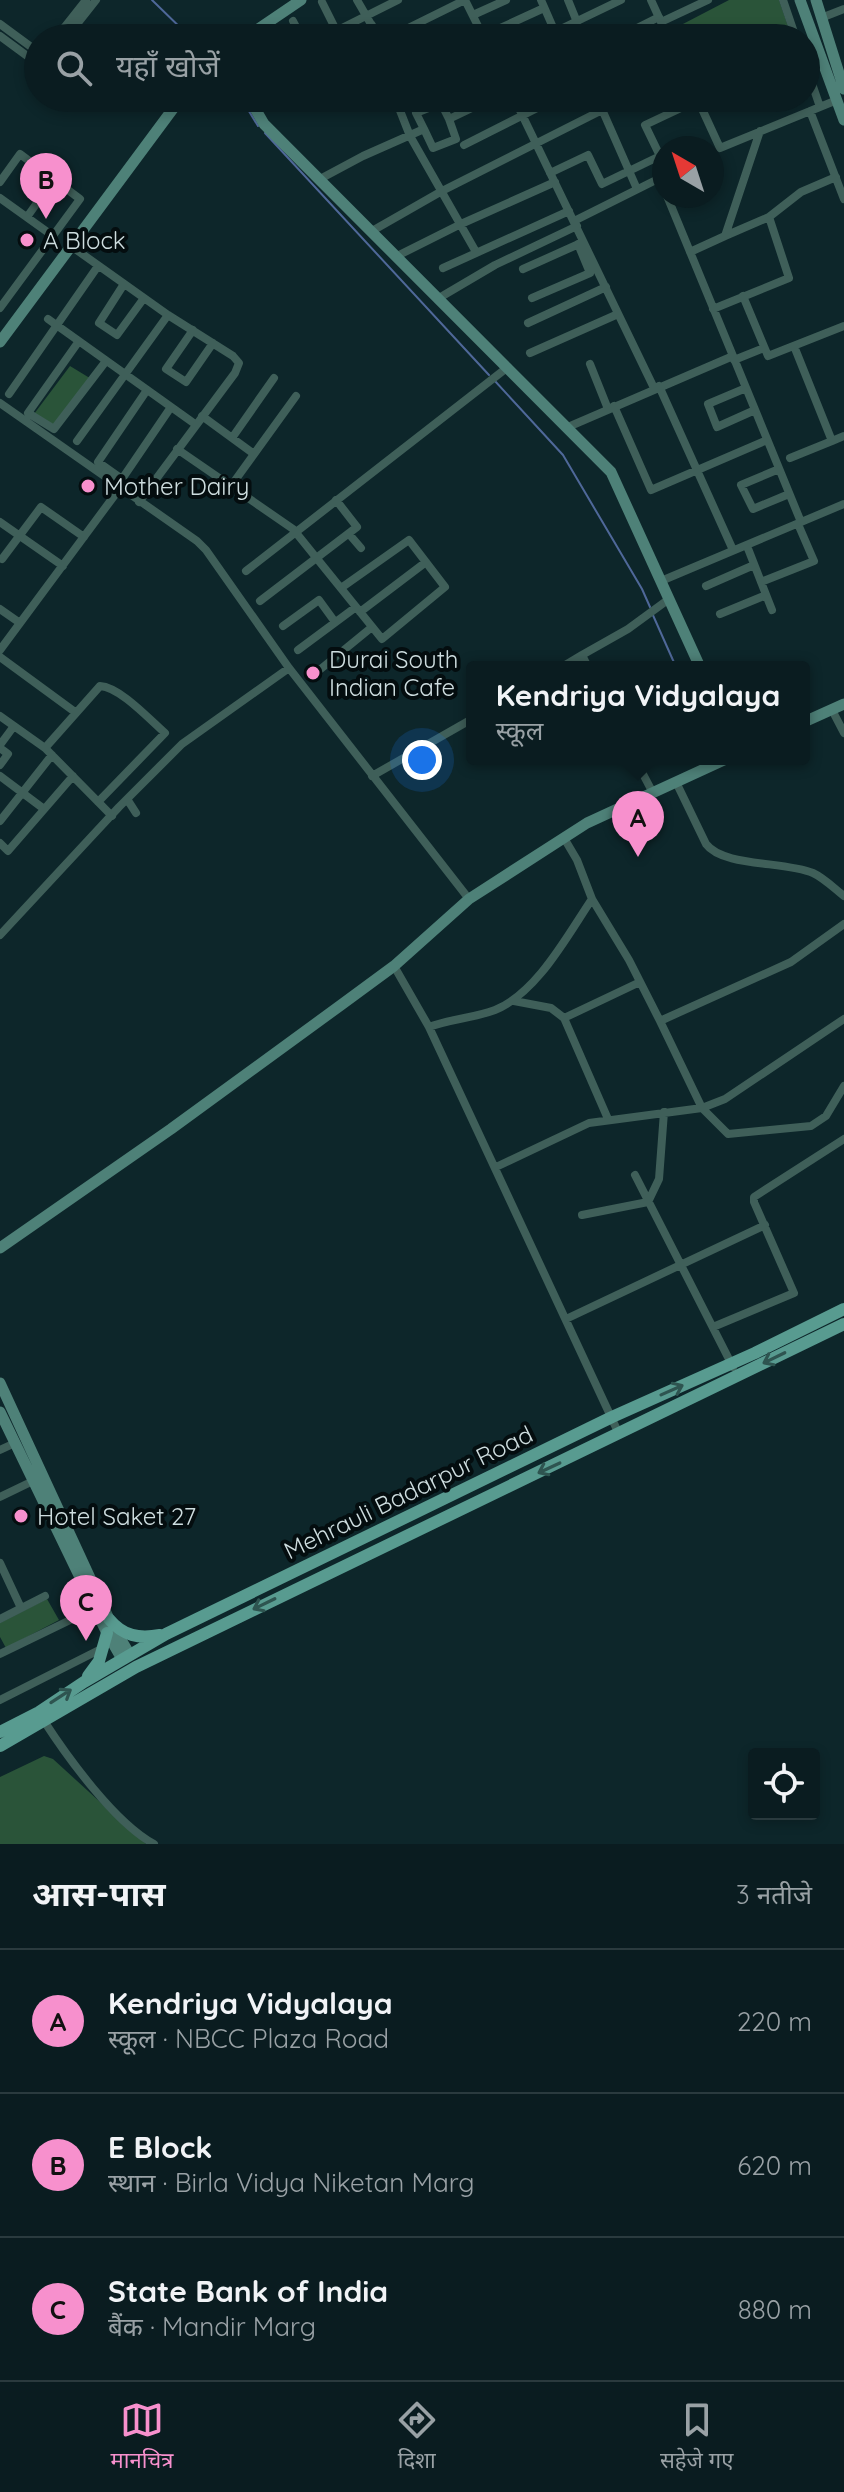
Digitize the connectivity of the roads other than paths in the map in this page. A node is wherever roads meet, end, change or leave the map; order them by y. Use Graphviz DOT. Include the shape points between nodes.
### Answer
graph roads {
  1 [pos="86,0"];
  2 [pos="96,0"];
  3 [pos="301,0"];
  4 [pos="357,0"];
  5 [pos="398,0"];
  6 [pos="465,0"];
  7 [pos="506,0"];
  8 [pos="568,0"];
  9 [pos="621,0"];
  10 [pos="651,0"];
  11 [pos="708,0"];
  12 [pos="783,0"];
  13 [pos="800,0"];
  14 [pos="816,0"];
  15 [pos="322,2"];
  16 [pos="543,4"];
  17 [pos="844,9"];
  18 [pos="473,15"];
  19 [pos="821,18"];
  20 [pos="660,20"];
  21 [pos="293,21"];
  22 [pos="370,21"];
  23 [pos="577,22"];
  24 [pos="0,24"];
  25 [pos="67,24"];
  26 [pos="77,24"];
  27 [pos="266,24"];
  28 [pos="294,24"];
  29 [pos="334,24"];
  30 [pos="364,24"];
  31 [pos="372,24"];
  32 [pos="416,24"];
  33 [pos="477,24"];
  34 [pos="507,24"];
  35 [pos="556,24"];
  36 [pos="573,24"];
  37 [pos="650,24"];
  38 [pos="662,24"];
  39 [pos="791,24"];
  40 [pos="809,24"];
  41 [pos="6,37"];
  42 [pos="0,50"];
  43 [pos="24,52"];
  44 [pos="820,54"];
  45 [pos="844,89"];
  46 [pos="837,100"];
  47 [pos="820,107"];
  48 [pos="171,112"];
  49 [pos="257,112"];
  50 [pos="401,112"];
  51 [pos="418,112"];
  52 [pos="446,112"];
  53 [pos="464,112"];
  54 [pos="520,112"];
  55 [pos="530,112"];
  56 [pos="596,112"];
  57 [pos="603,112"];
  58 [pos="671,112"];
  59 [pos="702,112"];
  60 [pos="808,112"];
  61 [pos="810,112"];
  62 [pos="522,116"];
  63 [pos="449,119"];
  64 [pos="844,120"];
  65 [pos="424,129"];
  66 [pos="760,131"];
  67 [pos="410,136"];
  68 [pos="711,136"];
  69 [pos="535,142"];
  70 [pos="464,145"];
  71 [pos="724,147"];
  72 [pos="629,170"];
  73 [pos="550,173"];
  74 [pos="836,177"];
  75 [pos="54,179"];
  76 [pos="320,179"];
  77 [pos="0,182"];
  78 [pos="555,182"];
  79 [pos="652,182"];
  80 [pos="637,189"];
  81 [pos="442,191"];
  82 [pos="0,198"];
  83 [pos="844,199"];
  84 [pos="672,208"];
  85 [pos="569,211"];
  86 [pos="27,217"];
  87 [pos="769,217"];
  88 [pos="461,224"];
  89 [pos="575,224"];
  90 [pos="372,231"];
  91 [pos="53,236"];
  92 [pos="725,236"];
  93 [pos="581,243"];
  94 [pos="71,246"];
  95 [pos="476,252"];
  96 [pos="690,252"];
  97 [pos="397,256"];
  98 [pos="35,261"];
  99 [pos="98,266"];
  100 [pos="443,268"];
  101 [pos="523,269"];
  102 [pos="52,272"];
  103 [pos="124,284"];
  104 [pos="606,287"];
  105 [pos="743,296"];
  106 [pos="8,297"];
  107 [pos="144,298"];
  108 [pos="439,298"];
  109 [pos="532,298"];
  110 [pos="0,308"];
  111 [pos="25,308"];
  112 [pos="713,309"];
  113 [pos="618,314"];
  114 [pos="168,315"];
  115 [pos="48,319"];
  116 [pos="528,323"];
  117 [pos="57,326"];
  118 [pos="844,326"];
  119 [pos="193,330"];
  120 [pos="79,341"];
  121 [pos="0,342"];
  122 [pos="213,343"];
  123 [pos="794,346"];
  124 [pos="764,348"];
  125 [pos="530,353"];
  126 [pos="734,358"];
  127 [pos="106,361"];
  128 [pos="590,364"];
  129 [pos="502,371"];
  130 [pos="125,374"];
  131 [pos="274,378"];
  132 [pos="656,387"];
  133 [pos="746,388"];
  134 [pos="147,390"];
  135 [pos="9,394"];
  136 [pos="296,396"];
  137 [pos="0,403"];
  138 [pos="171,407"];
  139 [pos="611,408"];
  140 [pos="755,410"];
  141 [pos="202,416"];
  142 [pos="195,424"];
  143 [pos="568,427"];
  144 [pos="844,436"];
  145 [pos="232,438"];
  146 [pos="767,440"];
  147 [pos="77,441"];
  148 [pos="832,441"];
  149 [pos="177,449"];
  150 [pos="254,454"];
  151 [pos="790,458"];
  152 [pos="779,469"];
  153 [pos="697,471"];
  154 [pos="231,486"];
  155 [pos="120,488"];
  156 [pos="789,494"];
  157 [pos="336,500"];
  158 [pos="139,502"];
  159 [pos="844,504"];
  160 [pos="0,522"];
  161 [pos="799,523"];
  162 [pos="296,532"];
  163 [pos="349,534"];
  164 [pos="20,536"];
  165 [pos="84,537"];
  166 [pos="747,546"];
  167 [pos="361,548"];
  168 [pos="733,550"];
  169 [pos="318,558"];
  170 [pos="2,559"];
  171 [pos="426,562"];
  172 [pos="754,565"];
  173 [pos="63,566"];
  174 [pos="246,571"];
  175 [pos="661,581"];
  176 [pos="761,582"];
  177 [pos="706,586"];
  178 [pos="341,588"];
  179 [pos="766,595"];
  180 [pos="669,599"];
  181 [pos="260,601"];
  182 [pos="0,609"];
  183 [pos="358,609"];
  184 [pos="772,610"];
  185 [pos="720,614"];
  186 [pos="335,622"];
  187 [pos="20,623"];
  188 [pos="283,626"];
  189 [pos="372,627"];
  190 [pos="0,650"];
  191 [pos="298,650"];
  192 [pos="582,655"];
  193 [pos="0,657"];
  194 [pos="572,661"];
  195 [pos="585,661"];
  196 [pos="697,661"];
  197 [pos="289,668"];
  198 [pos="317,672"];
  199 [pos="844,704"];
  200 [pos="832,710"];
  201 [pos="75,712"];
  202 [pos="0,716"];
  203 [pos="810,719"];
  204 [pos="466,722"];
  205 [pos="14,726"];
  206 [pos="844,733"];
  207 [pos="0,746"];
  208 [pos="48,751"];
  209 [pos="0,765"];
  210 [pos="638,765"];
  211 [pos="713,765"];
  212 [pos="0,776"];
  213 [pos="73,776"];
  214 [pos="372,776"];
  215 [pos="676,782"];
  216 [pos="23,793"];
  217 [pos="653,793"];
  218 [pos="127,799"];
  219 [pos="98,802"];
  220 [pos="44,809"];
  221 [pos="136,813"];
  222 [pos="112,816"];
  223 [pos="0,821"];
  224 [pos="564,838"];
  225 [pos="0,843"];
  226 [pos="844,896"];
  227 [pos="469,899"];
  228 [pos="592,899"];
  229 [pos="844,924"];
  230 [pos="0,935"];
  231 [pos="394,966"];
  232 [pos="640,982"];
  233 [pos="514,1001"];
  234 [pos="564,1018"];
  235 [pos="844,1019"];
  236 [pos="660,1021"];
  237 [pos="429,1027"];
  238 [pos="844,1086"];
  239 [pos="702,1108"];
  240 [pos="664,1112"];
  241 [pos="608,1119"];
  242 [pos="844,1139"];
  243 [pos="496,1167"];
  244 [pos="635,1175"];
  245 [pos="648,1202"];
  246 [pos="582,1215"];
  247 [pos="765,1225"];
  248 [pos="0,1248"];
  249 [pos="681,1265"];
  250 [pos="844,1309"];
  251 [pos="566,1319"];
  252 [pos="844,1324"];
  253 [pos="713,1327"];
  254 [pos="732,1363"];
  255 [pos="736,1377"];
  256 [pos="0,1383"];
  257 [pos="0,1412"];
  258 [pos="612,1417"];
  259 [pos="619,1434"];
  260 [pos="15,1443"];
  261 [pos="0,1450"];
  262 [pos="33,1481"];
  263 [pos="0,1497"];
  264 [pos="0,1563"];
  265 [pos="291,1573"];
  266 [pos="298,1587"];
  267 [pos="45,1596"];
  268 [pos="21,1608"];
  269 [pos="95,1608"];
  270 [pos="0,1619"];
  271 [pos="109,1619"];
  272 [pos="107,1633"];
  273 [pos="166,1634"];
  274 [pos="104,1647"];
  275 [pos="0,1654"];
  276 [pos="126,1657"];
  277 [pos="84,1682"];
  278 [pos="0,1700"];
  279 [pos="44,1721"];
  280 [pos="0,1732"];
  281 [pos="0,1746"];
  282 [pos="154,1844"];
  1 -- 25 [label="street"];
  2 -- 26 [label="street"];
  3 -- 27 [label="street"];
  4 -- 22 [label="street"];
  5 -- 22 [label="street"];
  6 -- 18 [label="street"];
  6 -- 32 [label="street"];
  7 -- 18 [label="street"];
  8 -- 23 [label="street"];
  9 -- 23 [label="street"];
  10 -- 20 [label="street"];
  11 -- 20 [label="street"];
  12 -- 39 [label="street"];
  13 -- 40 [label="street"];
  14 -- 19 [label="street"];
  15 -- 29 [label="street"];
  16 -- 34 [label="street"];
  16 -- 35 [label="street"];
  17 -- 19 [label="street"];
  18 -- 33 [label="street"];
  19 -- 45 [label="street"];
  20 -- 37 [label="street"];
  20 -- 38 [label="street"];
  21 -- 28 [label="street"];
  22 -- 30 [label="street"];
  22 -- 31 [label="street"];
  23 -- 36 [label="street"];
  24 -- 41 [label="street"];
  41 -- 42 [label="street"];
  41 -- 43 [label="street"];
  44 -- 46 [label="street"];
  46 -- 47 [label="street"];
  46 -- 64 [label="street"];
  48 -- 94 [label="street"];
  49 -- 76 [label="street"];
  50 -- 67 [label="street"];
  51 -- 65 [label="street"];
  52 -- 63 [label="street"];
  53 -- 63 [label="street"];
  54 -- 62 [label="street"];
  55 -- 62 [label="street"];
  56 -- 69 [label="street"];
  57 -- 72 [label="street"];
  58 -- 72 [label="street" via="645,125 660,156"];
  59 -- 68 [label="street"];
  60 -- 66 [label="street"];
  61 -- 74 [label="street"];
  62 -- 69 [label="street"];
  62 -- 70 [label="street"];
  63 -- 65 [label="street" via="456,139 433,148"];
  65 -- 67 [label="street"];
  66 -- 71 [label="street"];
  66 -- 92 [label="street"];
  67 -- 76 [label="street"];
  67 -- 81 [label="street"];
  69 -- 73 [label="street"];
  69 -- 81 [label="street"];
  72 -- 73 [label="street" via="602,184 588,155"];
  72 -- 80 [label="street"];
  73 -- 78 [label="street"];
  74 -- 83 [label="street"];
  74 -- 87 [label="street" via="801,192"];
  75 -- 77 [label="street" via="20,154"];
  75 -- 86 [label="street"];
  75 -- 91 [label="street" via="80,199"];
  76 -- 90 [label="street"];
  78 -- 85 [label="street"];
  78 -- 88 [label="street"];
  79 -- 80 [label="street"];
  80 -- 89 [label="street"];
  81 -- 88 [label="street"];
  81 -- 90 [label="street"];
  82 -- 86 [label="street"];
  84 -- 96 [label="street"];
  85 -- 89 [label="street"];
  85 -- 95 [label="street"];
  86 -- 91 [label="street"];
  87 -- 92 [label="street"];
  87 -- 105 [label="street" via="789,278"];
  88 -- 95 [label="street"];
  88 -- 97 [label="street"];
  89 -- 93 [label="street"];
  89 -- 108 [label="street"];
  90 -- 97 [label="street"];
  91 -- 98 [label="street"];
  92 -- 96 [label="street"];
  93 -- 101 [label="street"];
  93 -- 104 [label="street"];
  93 -- 109 [label="street" via="590,273"];
  94 -- 99 [label="street"];
  94 -- 102 [label="street"];
  95 -- 100 [label="street"];
  96 -- 112 [label="street"];
  97 -- 108 [label="street"];
  98 -- 102 [label="street"];
  98 -- 106 [label="street"];
  99 -- 103 [label="street"];
  99 -- 117 [label="street"];
  102 -- 111 [label="street"];
  103 -- 107 [label="street"];
  103 -- 107 [label="street" via="99,323 117,335"];
  104 -- 113 [label="street"];
  104 -- 116 [label="street"];
  105 -- 112 [label="street"];
  105 -- 124 [label="street"];
  106 -- 110 [label="street"];
  106 -- 111 [label="street"];
  107 -- 114 [label="street"];
  108 -- 129 [label="street"];
  111 -- 121 [label="street"];
  112 -- 126 [label="street"];
  113 -- 125 [label="street"];
  113 -- 132 [label="street"];
  114 -- 119 [label="street"];
  114 -- 130 [label="street"];
  115 -- 117 [label="street"];
  117 -- 120 [label="street"];
  117 -- 135 [label="street"];
  118 -- 123 [label="street"];
  119 -- 122 [label="street"];
  119 -- 122 [label="street" via="166,369 186,382"];
  120 -- 127 [label="street"];
  120 -- 127 [label="street" via="28,413 54,429"];
  122 -- 141 [label="street" via="239,363"];
  123 -- 124 [label="street" via="768,356"];
  123 -- 148 [label="street"];
  124 -- 126 [label="street"];
  126 -- 132 [label="street"];
  126 -- 133 [label="street"];
  127 -- 130 [label="street"];
  128 -- 139 [label="street"];
  129 -- 143 [label="street"];
  129 -- 157 [label="street"];
  130 -- 134 [label="street"];
  130 -- 147 [label="street"];
  131 -- 145 [label="street"];
  132 -- 139 [label="street"];
  132 -- 153 [label="street"];
  133 -- 140 [label="street"];
  133 -- 140 [label="street" via="708,404 717,427"];
  134 -- 138 [label="street"];
  134 -- 138 [label="street" via="98,462 122,479"];
  136 -- 150 [label="street"];
  137 -- 155 [label="street"];
  138 -- 142 [label="street"];
  139 -- 143 [label="street"];
  139 -- 153 [label="street" via="651,490"];
  140 -- 146 [label="street"];
  141 -- 142 [label="street"];
  141 -- 145 [label="street"];
  142 -- 149 [label="street"];
  143 -- 175 [label="street" via="611,472"];
  144 -- 148 [label="street"];
  145 -- 150 [label="street"];
  146 -- 152 [label="street"];
  146 -- 153 [label="street"];
  148 -- 151 [label="street"];
  149 -- 154 [label="street"];
  149 -- 158 [label="street"];
  150 -- 154 [label="street"];
  152 -- 156 [label="street"];
  152 -- 156 [label="street" via="741,485 753,509"];
  153 -- 168 [label="street"];
  154 -- 162 [label="street"];
  155 -- 158 [label="street"];
  155 -- 165 [label="street"];
  156 -- 161 [label="street"];
  157 -- 162 [label="street"];
  157 -- 163 [label="street" via="357,527"];
  158 -- 197 [label="street" via="206,550"];
  159 -- 161 [label="street"];
  160 -- 164 [label="street"];
  161 -- 166 [label="street"];
  161 -- 176 [label="street" via="814,561"];
  162 -- 169 [label="street"];
  162 -- 174 [label="street"];
  163 -- 167 [label="street"];
  163 -- 169 [label="street"];
  164 -- 165 [label="street" via="41,507"];
  164 -- 170 [label="street"];
  164 -- 173 [label="street"];
  165 -- 173 [label="street"];
  166 -- 168 [label="street"];
  166 -- 172 [label="street"];
  168 -- 175 [label="street"];
  169 -- 178 [label="street"];
  169 -- 181 [label="street"];
  171 -- 178 [label="street" via="409,540"];
  171 -- 183 [label="street"];
  171 -- 189 [label="street" via="445,587 382,639"];
  172 -- 176 [label="street"];
  172 -- 177 [label="street"];
  173 -- 187 [label="street"];
  175 -- 180 [label="street"];
  176 -- 179 [label="street"];
  178 -- 183 [label="street"];
  179 -- 184 [label="street"];
  179 -- 185 [label="street"];
  180 -- 192 [label="street"];
  180 -- 196 [label="street"];
  182 -- 187 [label="street"];
  183 -- 186 [label="street"];
  183 -- 189 [label="street"];
  186 -- 188 [label="street" via="319,600"];
  186 -- 191 [label="street"];
  187 -- 190 [label="street"];
  189 -- 198 [label="street"];
  192 -- 194 [label="street"];
  192 -- 195 [label="street"];
  193 -- 201 [label="street"];
  197 -- 214 [label="street"];
  197 -- 218 [label="street" via="182,744"];
  199 -- 200 [label="street"];
  200 -- 203 [label="street"];
  200 -- 206 [label="street"];
  201 -- 208 [label="street"];
  201 -- 219 [label="street" via="100,686 108,687 165,733"];
  202 -- 205 [label="street"];
  204 -- 214 [label="street"];
  205 -- 207 [label="street"];
  205 -- 208 [label="street"];
  207 -- 209 [label="street" via="8,754"];
  208 -- 213 [label="street"];
  208 -- 216 [label="street"];
  210 -- 217 [label="street"];
  211 -- 215 [label="street"];
  212 -- 216 [label="street"];
  213 -- 219 [label="street"];
  213 -- 220 [label="street"];
  214 -- 227 [label="street"];
  215 -- 217 [label="street"];
  215 -- 226 [label="street" via="712,852 815,874"];
  216 -- 220 [label="street"];
  216 -- 223 [label="street"];
  217 -- 224 [label="street"];
  218 -- 221 [label="street"];
  218 -- 222 [label="street"];
  219 -- 222 [label="street"];
  220 -- 225 [label="street" via="8,851"];
  222 -- 230 [label="street"];
  224 -- 227 [label="street"];
  224 -- 228 [label="street"];
  227 -- 231 [label="street"];
  228 -- 232 [label="street"];
  228 -- 233 [label="street" via="539,975"];
  229 -- 236 [label="street" via="791,962"];
  231 -- 237 [label="street"];
  231 -- 248 [label="street"];
  232 -- 234 [label="street"];
  232 -- 236 [label="street"];
  233 -- 234 [label="street" via="551,1008"];
  233 -- 237 [label="street"];
  234 -- 241 [label="street"];
  235 -- 239 [label="street" via="725,1099"];
  236 -- 239 [label="street"];
  237 -- 243 [label="street"];
  238 -- 239 [label="street" via="826,1116 811,1126 728,1134"];
  239 -- 240 [label="street"];
  240 -- 241 [label="street"];
  240 -- 245 [label="street" via="659,1179"];
  241 -- 243 [label="street" via="576,1128"];
  242 -- 247 [label="street" via="754,1197"];
  243 -- 251 [label="street"];
  244 -- 245 [label="street"];
  245 -- 246 [label="street"];
  245 -- 249 [label="street"];
  247 -- 249 [label="street"];
  247 -- 253 [label="street" via="794,1293"];
  249 -- 251 [label="street"];
  249 -- 253 [label="street"];
  250 -- 254 [label="main road, Mehrauli Badarpur Road"];
  251 -- 258 [label="street"];
  252 -- 255 [label="main road, Mehrauli Badarpur Road, one-way"];
  253 -- 254 [label="street"];
  254 -- 255 [label="street"];
  258 -- 254 [label="main road, Mehrauli Badarpur Road, one-way"];
  255 -- 259 [label="main road, Mehrauli Badarpur Road"];
  256 -- 271 [label="street"];
  257 -- 260 [label="street"];
  258 -- 259 [label="street"];
  258 -- 265 [label="main road, Mehrauli Badarpur Road"];
  259 -- 266 [label="main road, Mehrauli Badarpur Road, one-way"];
  260 -- 261 [label="street"];
  260 -- 262 [label="street"];
  262 -- 263 [label="street"];
  262 -- 269 [label="street"];
  264 -- 268 [label="street"];
  265 -- 266 [label="main road"];
  265 -- 273 [label="main road, Mehrauli Badarpur Road"];
  266 -- 279 [label="main road, Mehrauli Badarpur Road, one-way" via="136,1667"];
  267 -- 268 [label="street"];
  268 -- 270 [label="street"];
  269 -- 272 [label="street"];
  269 -- 275 [label="street"];
  271 -- 273 [label="main road" via="134,1636"];
  271 -- 276 [label="street"];
  272 -- 274 [label="main road"];
  272 -- 276 [label="street"];
  273 -- 276 [label="main road, Mehrauli Badarpur Road"];
  274 -- 277 [label="main road"];
  274 -- 278 [label="street"];
  276 -- 277 [label="main road, Mehrauli Badarpur Road"];
  280 -- 277 [label="main road, Mehrauli Badarpur Road, one-way"];
  279 -- 281 [label="main road"];
  279 -- 282 [label="street" via="105,1800"];
}
